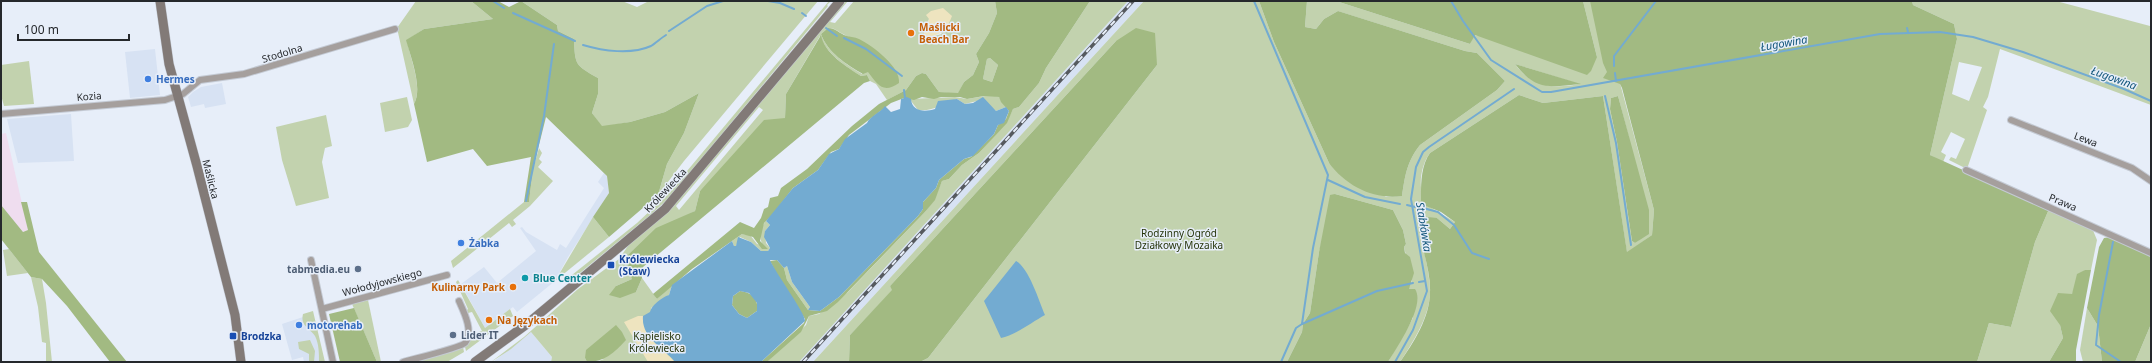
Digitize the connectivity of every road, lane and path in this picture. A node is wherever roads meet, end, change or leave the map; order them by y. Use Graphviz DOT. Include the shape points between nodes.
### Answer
graph roads {
  1 [pos="160,1"];
  2 [pos="840,1"];
  3 [pos="395,29"];
  4 [pos="178,97"];
  5 [pos="1,114"];
  6 [pos="2011,120"];
  7 [pos="1966,170"];
  8 [pos="2151,181"];
  9 [pos="2151,253"];
  10 [pos="311,260"];
  11 [pos="447,275"];
  12 [pos="459,301"];
  13 [pos="322,309"];
  14 [pos="241,362"];
  15 [pos="333,362"];
  16 [pos="403,362"];
  17 [pos="475,362"];
  1 -- 4 [label="street, Maślicka" via="166,51"];
  2 -- 17 [label="street, Królewiecka" via="664,209 527,324"];
  3 -- 4 [label="street, Stodolna" via="244,74 200,80"];
  4 -- 5 [label="street, Kozia"];
  4 -- 14 [label="street, Maślicka" via="235,315"];
  6 -- 8 [label="street, Lewa" via="2132,168"];
  7 -- 9 [label="street, Prawa"];
  10 -- 13 [label="street"];
  11 -- 13 [label="street, Wołodyjowskiego"];
  12 -- 16 [label="street" via="466,317 467,337 462,345"];
  13 -- 15 [label="street"];
}
